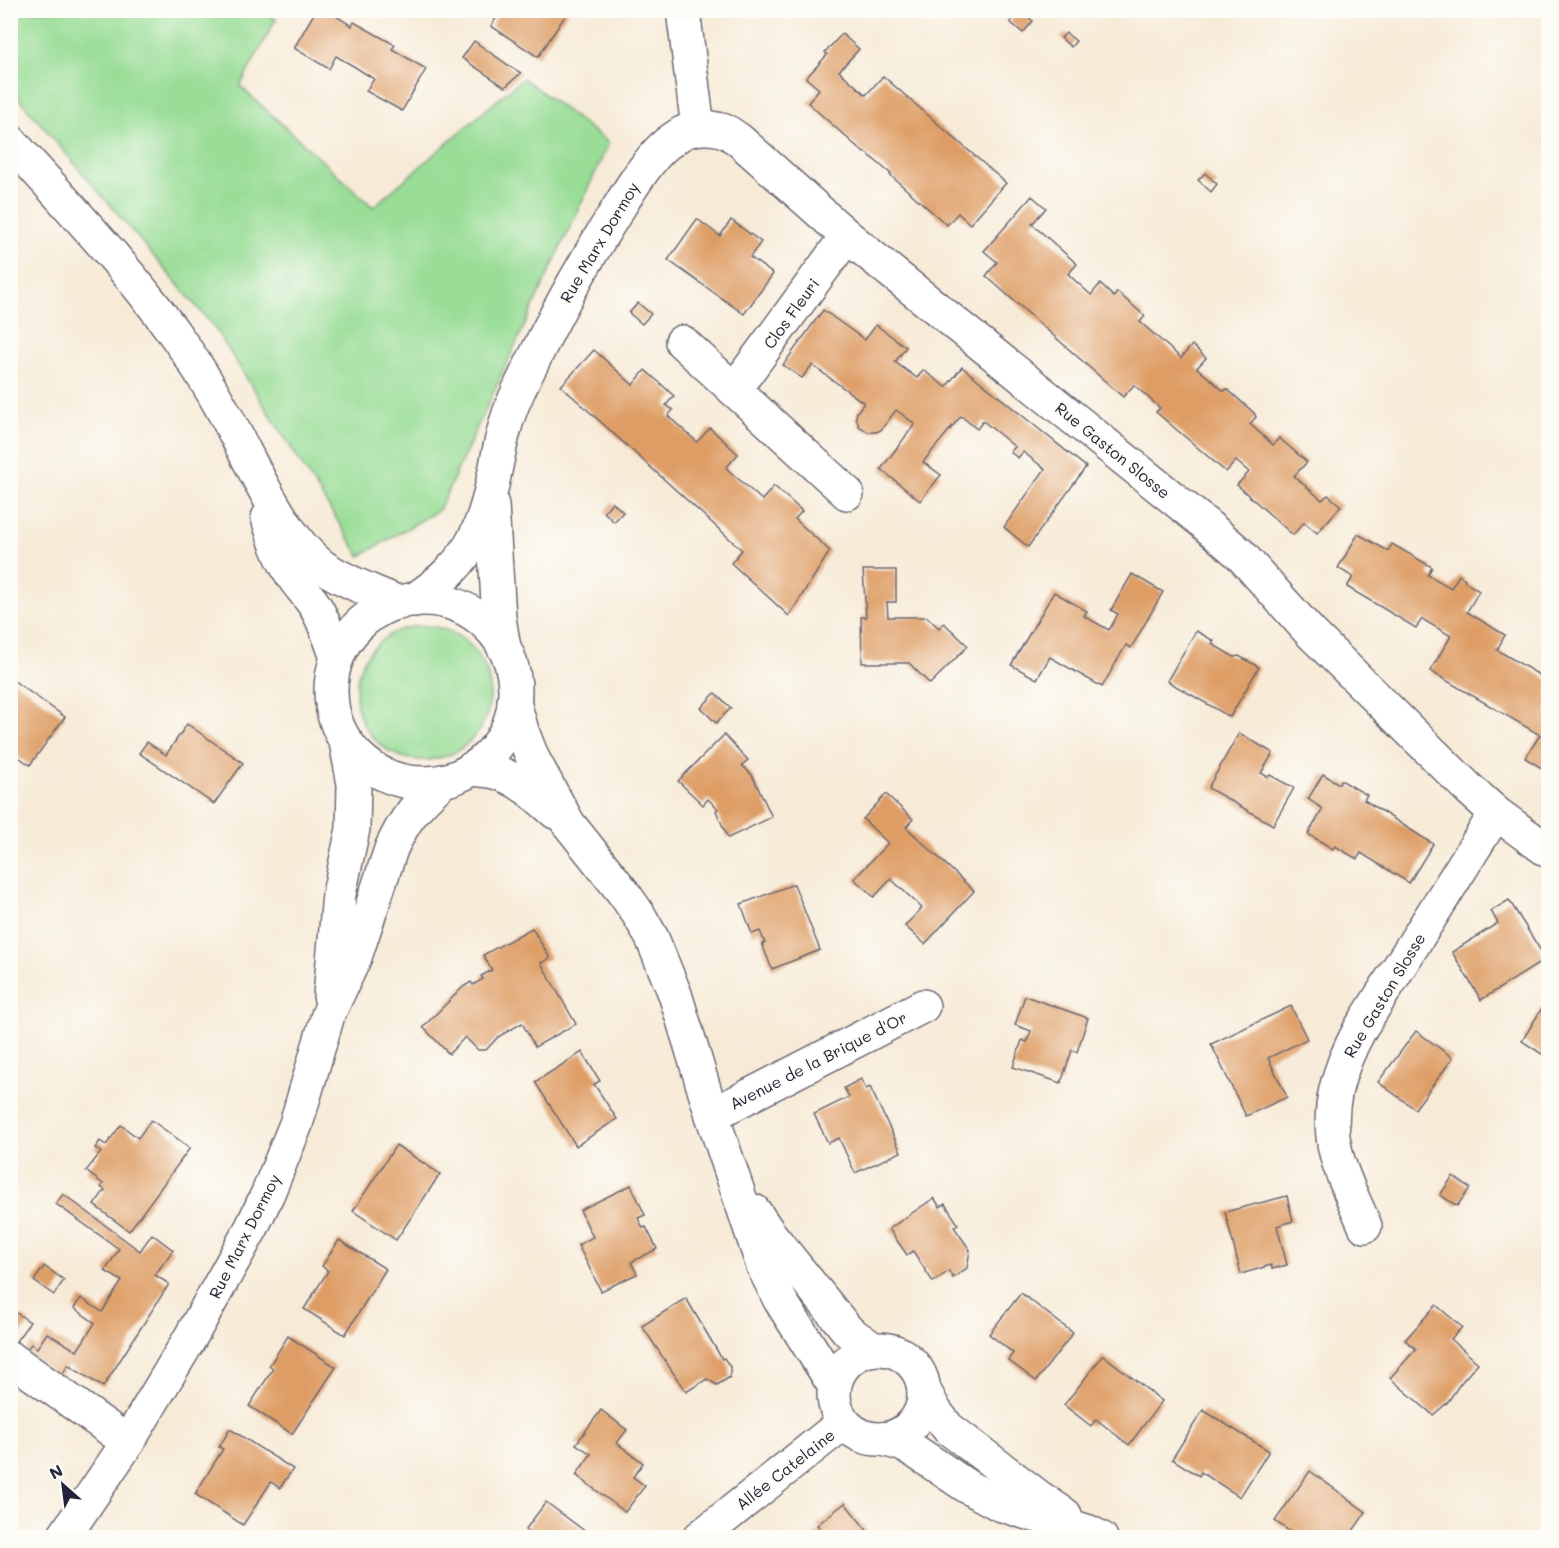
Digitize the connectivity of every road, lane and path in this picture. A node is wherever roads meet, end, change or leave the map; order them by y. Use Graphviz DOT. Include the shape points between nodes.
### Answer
graph roads {
  1 [pos="683,10"];
  2 [pos="698,128"];
  3 [pos="10,141"];
  4 [pos="847,236"];
  5 [pos="682,342"];
  6 [pos="734,390"];
  7 [pos="251,463"];
  8 [pos="491,492"];
  9 [pos="847,493"];
  10 [pos="407,601"];
  11 [pos="504,648"];
  12 [pos="337,658"];
  13 [pos="514,702"];
  14 [pos="346,742"];
  15 [pos="457,775"];
  16 [pos="1496,813"];
  17 [pos="568,823"];
  18 [pos="1548,850"];
  19 [pos="923,1006"];
  20 [pos="328,1015"];
  21 [pos="712,1115"];
  22 [pos="734,1179"];
  23 [pos="1365,1226"];
  24 [pos="873,1349"];
  25 [pos="10,1358"];
  26 [pos="834,1385"];
  27 [pos="924,1390"];
  28 [pos="843,1423"];
  29 [pos="883,1439"];
  30 [pos="128,1442"];
  31 [pos="1095,1535"];
  32 [pos="63,1538"];
  33 [pos="699,1538"];
  1 -- 2 [label="street"];
  2 -- 4 [label="street, Rue Gaston Slosse" via="726,131 738,139"];
  2 -- 8 [label="street, Rue Marx Dormoy" via="684,132 658,152 584,264 508,415"];
  3 -- 7 [label="street" via="158,310 204,377"];
  4 -- 6 [label="street, Clos Fleuri"];
  4 -- 16 [label="street, Rue Gaston Slosse" via="1240,554 1310,632"];
  5 -- 6 [label="street"];
  6 -- 9 [label="street"];
  7 -- 10 [label="street" via="274,506 311,556 341,577"];
  7 -- 12 [label="street" via="275,542 292,575 315,606"];
  8 -- 10 [label="street, Rue Marx Dormoy" via="468,551 442,579"];
  8 -- 11 [label="street, Rue Marx Dormoy" via="497,601"];
  10 -- 11 [label="street" via="445,602 460,608 490,630"];
  10 -- 12 [label="street" via="362,623"];
  11 -- 13 [label="street" via="513,675"];
  12 -- 14 [label="street" via="332,705"];
  13 -- 15 [label="street" via="500,741 482,761"];
  13 -- 17 [label="street, Avenue de la Brique d'Or" via="533,759"];
  14 -- 15 [label="street" via="365,763 389,777 430,783"];
  14 -- 20 [label="street, Rue Marx Dormoy" via="354,784 353,820 336,918"];
  15 -- 17 [label="street, Avenue de la Brique d'Or" via="504,775 528,789"];
  15 -- 20 [label="street, Rue Marx Dormoy" via="416,806 399,832 355,957"];
  16 -- 18 [label="street, Rue Gaston Slosse"];
  16 -- 23 [label="street, Rue Gaston Slosse" via="1360,1029 1342,1069 1333,1104 1333,1137 1336,1155"];
  17 -- 21 [label="street, Avenue de la Brique d'Or" via="623,892 652,938 675,994"];
  19 -- 21 [label="street, Avenue de la Brique d'Or"];
  20 -- 30 [label="street, Rue Marx Dormoy" via="296,1124 268,1193 189,1340"];
  21 -- 22 [label="street, Avenue de la Brique d'Or"];
  22 -- 24 [label="street, Avenue de la Brique d'Or" via="769,1233 838,1319"];
  22 -- 26 [label="street, Avenue de la Brique d'Or" via="771,1283"];
  24 -- 26 [label="street" via="851,1358"];
  24 -- 27 [label="street" via="889,1350 910,1361 920,1374"];
  25 -- 30 [label="street"];
  26 -- 28 [label="street" via="834,1401"];
  27 -- 29 [label="street" via="923,1405 911,1426 899,1435"];
  27 -- 31 [label="street" via="948,1428"];
  28 -- 29 [label="street" via="861,1436"];
  28 -- 33 [label="street, Allée Catelaine"];
  29 -- 31 [label="street" via="913,1450 999,1504"];
  30 -- 32 [label="street, Rue Marx Dormoy"];
}
